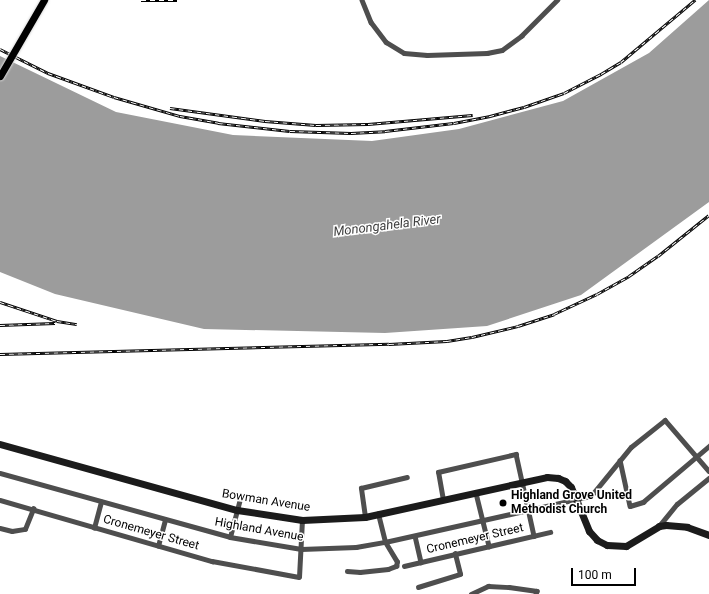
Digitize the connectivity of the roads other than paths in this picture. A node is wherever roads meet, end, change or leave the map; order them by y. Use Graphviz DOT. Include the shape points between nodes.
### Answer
graph roads {
  1 [pos="40,0"];
  2 [pos="44,0"];
  3 [pos="362,0"];
  4 [pos="558,0"];
  5 [pos="0,68"];
  6 [pos="0,76"];
  7 [pos="0,444"];
  8 [pos="709,446"];
  9 [pos="697,456"];
  10 [pos="620,460"];
  11 [pos="709,471"];
  12 [pos="0,473"];
  13 [pos="408,477"];
  14 [pos="709,478"];
  15 [pos="522,483"];
  16 [pos="476,493"];
  17 [pos="241,495"];
  18 [pos="0,500"];
  19 [pos="443,500"];
  20 [pos="577,500"];
  21 [pos="101,502"];
  22 [pos="33,509"];
  23 [pos="237,510"];
  24 [pos="528,511"];
  25 [pos="378,514"];
  26 [pos="365,517"];
  27 [pos="165,520"];
  28 [pos="302,520"];
  29 [pos="482,520"];
  30 [pos="659,526"];
  31 [pos="0,528"];
  32 [pos="94,528"];
  33 [pos="550,532"];
  34 [pos="709,535"];
  35 [pos="415,536"];
  36 [pos="534,536"];
  37 [pos="230,537"];
  38 [pos="385,542"];
  39 [pos="158,546"];
  40 [pos="489,546"];
  41 [pos="301,548"];
  42 [pos="455,554"];
  43 [pos="421,562"];
  44 [pos="404,566"];
  45 [pos="347,571"];
  46 [pos="418,587"];
  47 [pos="536,593"];
  48 [pos="471,594"];
  1 -- 5 [label="main road"];
  2 -- 6 [label="main road, bridge"];
  3 -- 4 [label="street" via="371,22 386,42 404,53 427,55 502,50 521,36"];
  7 -- 23 [label="main road, Bowman Avenue"];
  8 -- 9 [label="street"];
  9 -- 10 [label="street, Highland Avenue" via="665,420 645,435"];
  9 -- 10 [label="street" via="643,502 630,506"];
  9 -- 11 [label="street"];
  10 -- 20 [label="street, Highland Avenue" via="591,496"];
  12 -- 21 [label="street, Highland Avenue"];
  13 -- 26 [label="street" via="361,488"];
  14 -- 30 [label="street" via="677,504"];
  15 -- 16 [label="main road, Bowman Avenue"];
  15 -- 19 [label="street" via="516,454 438,472"];
  15 -- 20 [label="main road, Bowman Avenue" via="558,478 568,483"];
  15 -- 24 [label="street"];
  16 -- 19 [label="main road, Bowman Avenue"];
  16 -- 29 [label="street"];
  17 -- 23 [label="street"];
  18 -- 22 [label="street, Cronemeyer Street"];
  19 -- 25 [label="main road, Bowman Avenue"];
  20 -- 24 [label="street, Highland Avenue"];
  20 -- 30 [label="main road, Bowman Avenue" via="586,526 593,536 607,545 626,546"];
  21 -- 27 [label="street, Highland Avenue"];
  21 -- 32 [label="street"];
  22 -- 31 [label="street" via="25,529 12,531"];
  22 -- 32 [label="street, Cronemeyer Street"];
  23 -- 28 [label="main road, Bowman Avenue"];
  23 -- 37 [label="street"];
  24 -- 29 [label="street, Highland Avenue"];
  24 -- 36 [label="street"];
  25 -- 26 [label="main road, Bowman Avenue"];
  25 -- 38 [label="street"];
  26 -- 28 [label="main road, Bowman Avenue"];
  27 -- 37 [label="street, Highland Avenue"];
  27 -- 39 [label="street"];
  28 -- 41 [label="street"];
  29 -- 35 [label="street, Highland Avenue"];
  29 -- 40 [label="street"];
  30 -- 34 [label="main road" via="676,525"];
  32 -- 39 [label="street, Cronemeyer Street"];
  33 -- 36 [label="street, Cronemeyer Street"];
  35 -- 38 [label="street, Highland Avenue"];
  35 -- 43 [label="street"];
  36 -- 40 [label="street, Cronemeyer Street"];
  37 -- 41 [label="street, Highland Avenue"];
  38 -- 41 [label="street, Highland Avenue" via="356,547"];
  38 -- 45 [label="street" via="397,562 396,566 360,572"];
  39 -- 41 [label="street, Cronemeyer Street" via="212,561 299,577"];
  40 -- 42 [label="street, Cronemeyer Street"];
  42 -- 43 [label="street, Cronemeyer Street"];
  42 -- 46 [label="street" via="460,574"];
  43 -- 44 [label="street, Cronemeyer Street"];
  47 -- 48 [label="street" via="509,587 488,586"];
}
